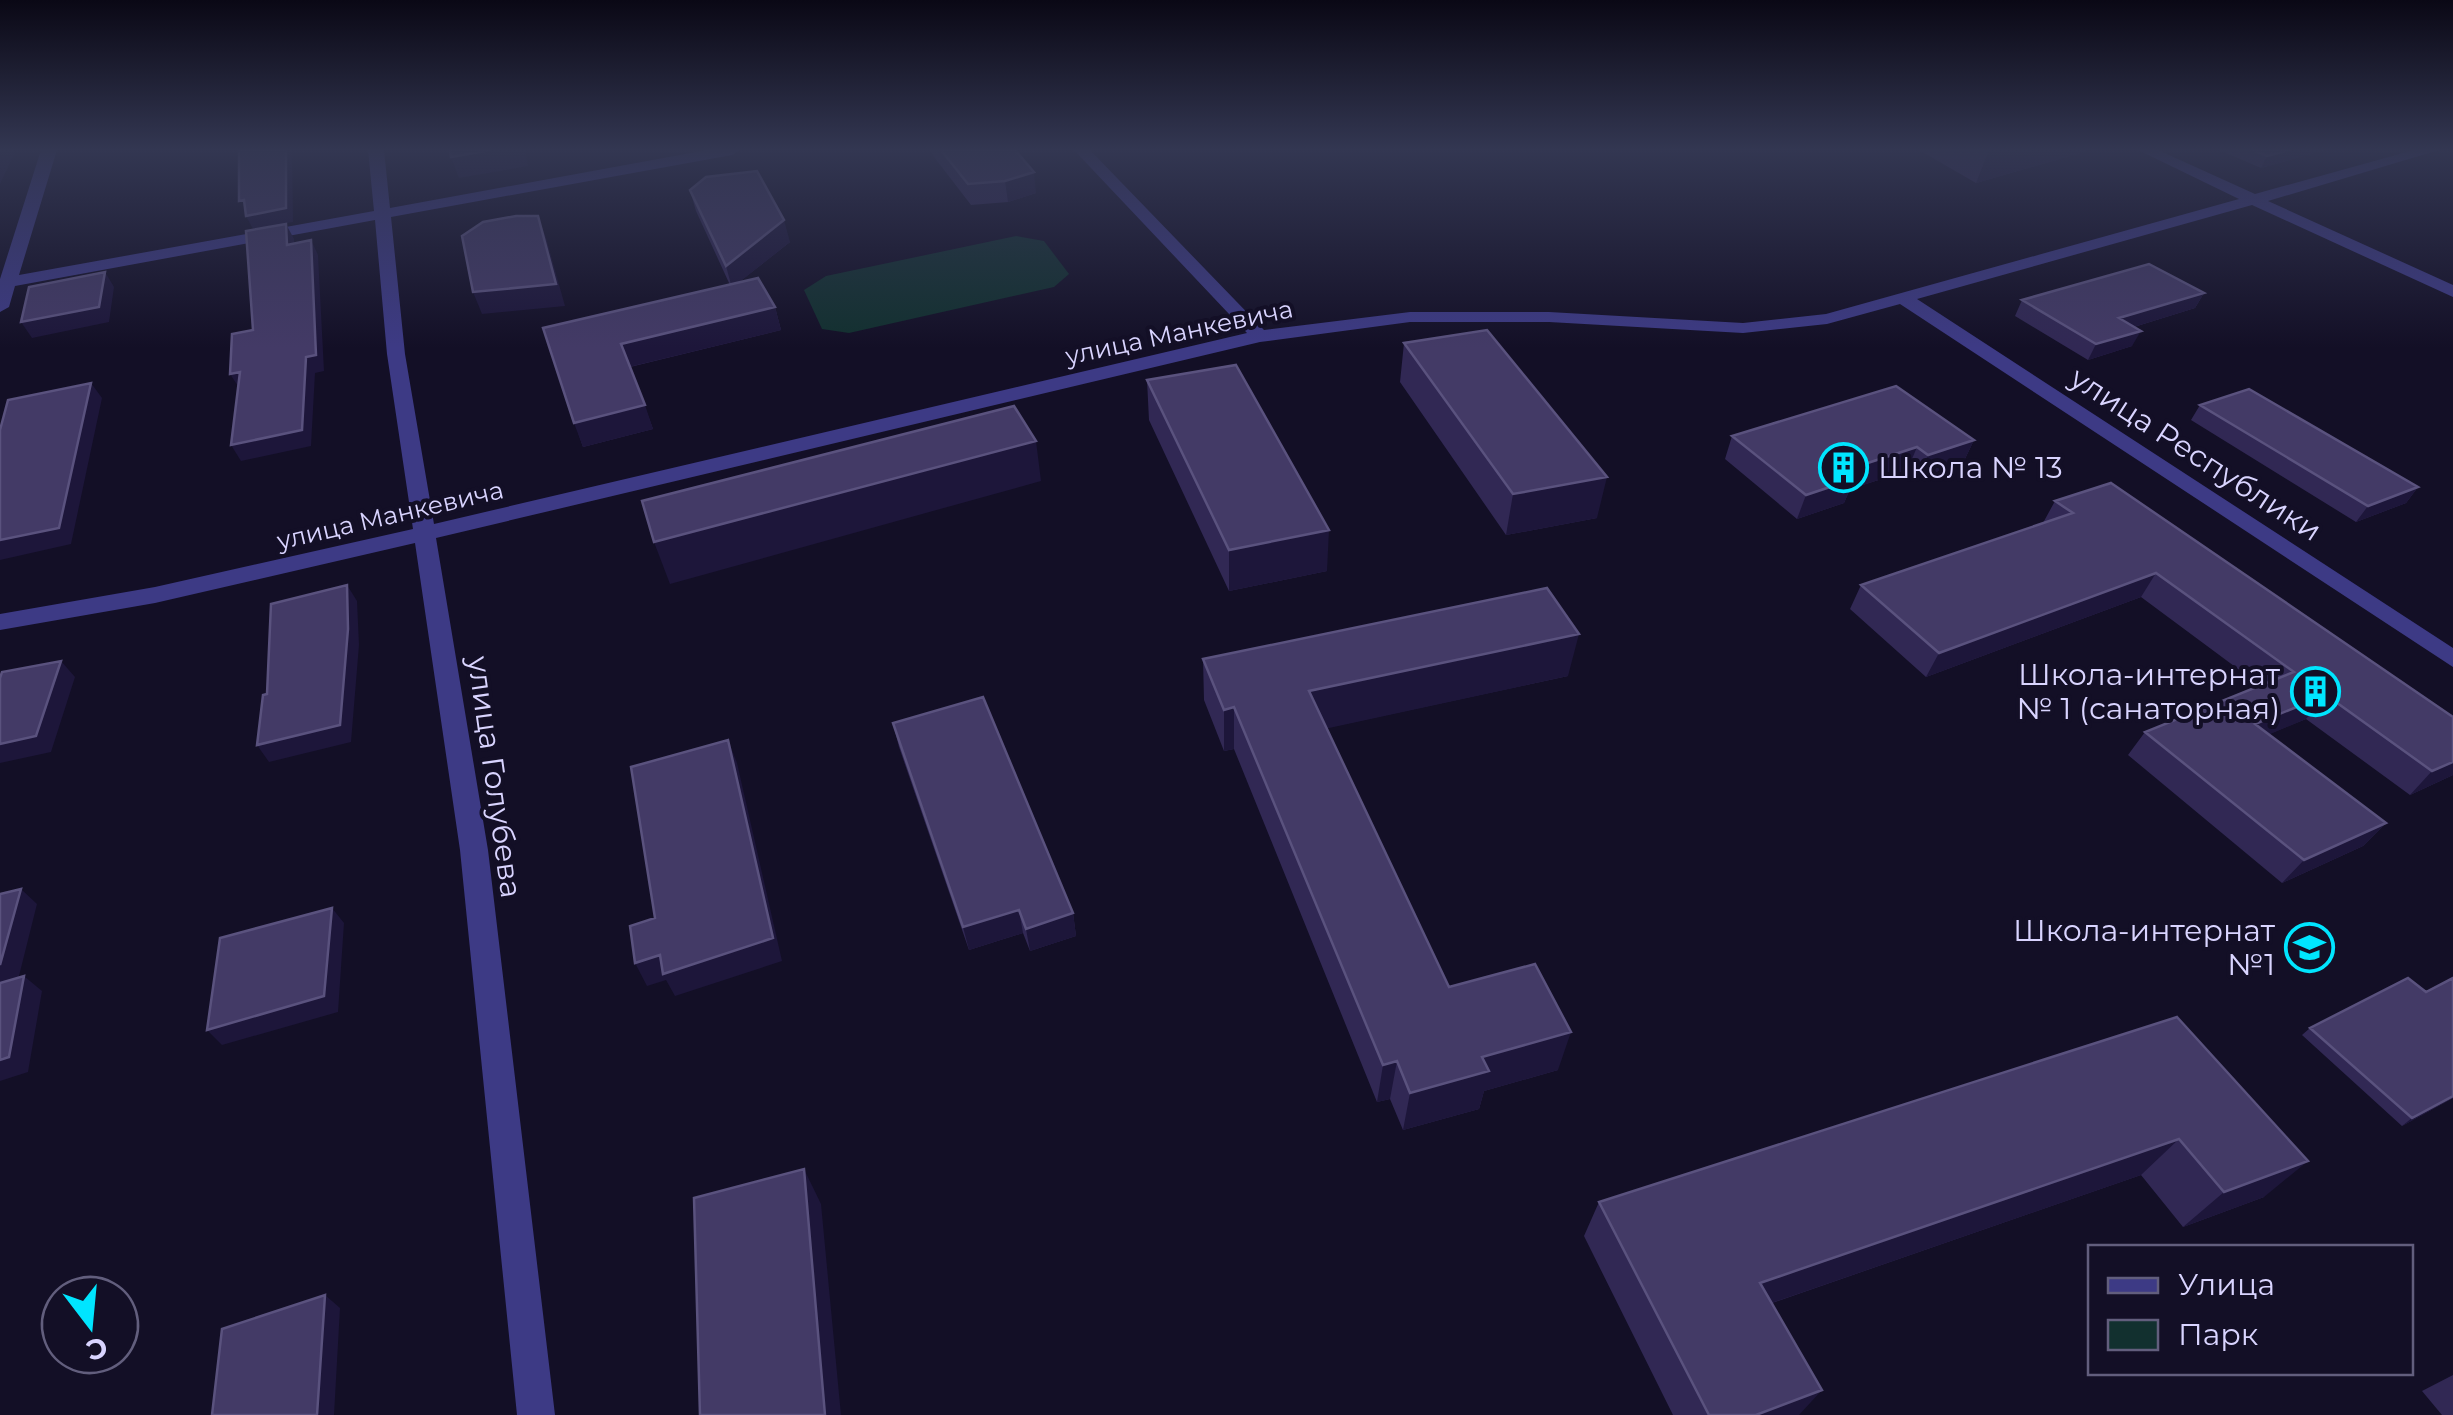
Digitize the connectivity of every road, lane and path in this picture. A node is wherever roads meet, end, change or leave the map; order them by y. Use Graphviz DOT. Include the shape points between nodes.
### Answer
graph roads {
  1 [pos="27,216"];
  2 [pos="374,216"];
  3 [pos="385,216"];
  4 [pos="1145,216"];
  5 [pos="2203,216"];
  6 [pos="2289,216"];
  7 [pos="4,283"];
  8 [pos="2453,292"];
  9 [pos="1906,300"];
  10 [pos="0,307"];
  11 [pos="1260,336"];
  12 [pos="426,532"];
  13 [pos="0,622"];
  14 [pos="2453,659"];
  15 [pos="536,1415"];
  1 -- 7 [label="street"];
  2 -- 7 [label="street"];
  3 -- 12 [label="street, улица Голубева" via="396,354"];
  4 -- 11 [label="street"];
  5 -- 9 [label="street, улица Манкевича"];
  6 -- 8 [label="street"];
  7 -- 10 [label="street"];
  9 -- 11 [label="street, улица Манкевича" via="1827,320 1743,328 1410,317"];
  9 -- 14 [label="street, улица Республики"];
  11 -- 12 [label="street, улица Манкевича"];
  12 -- 13 [label="street, улица Манкевича" via="156,595"];
  12 -- 15 [label="street, улица Голубева" via="474,850"];
}
